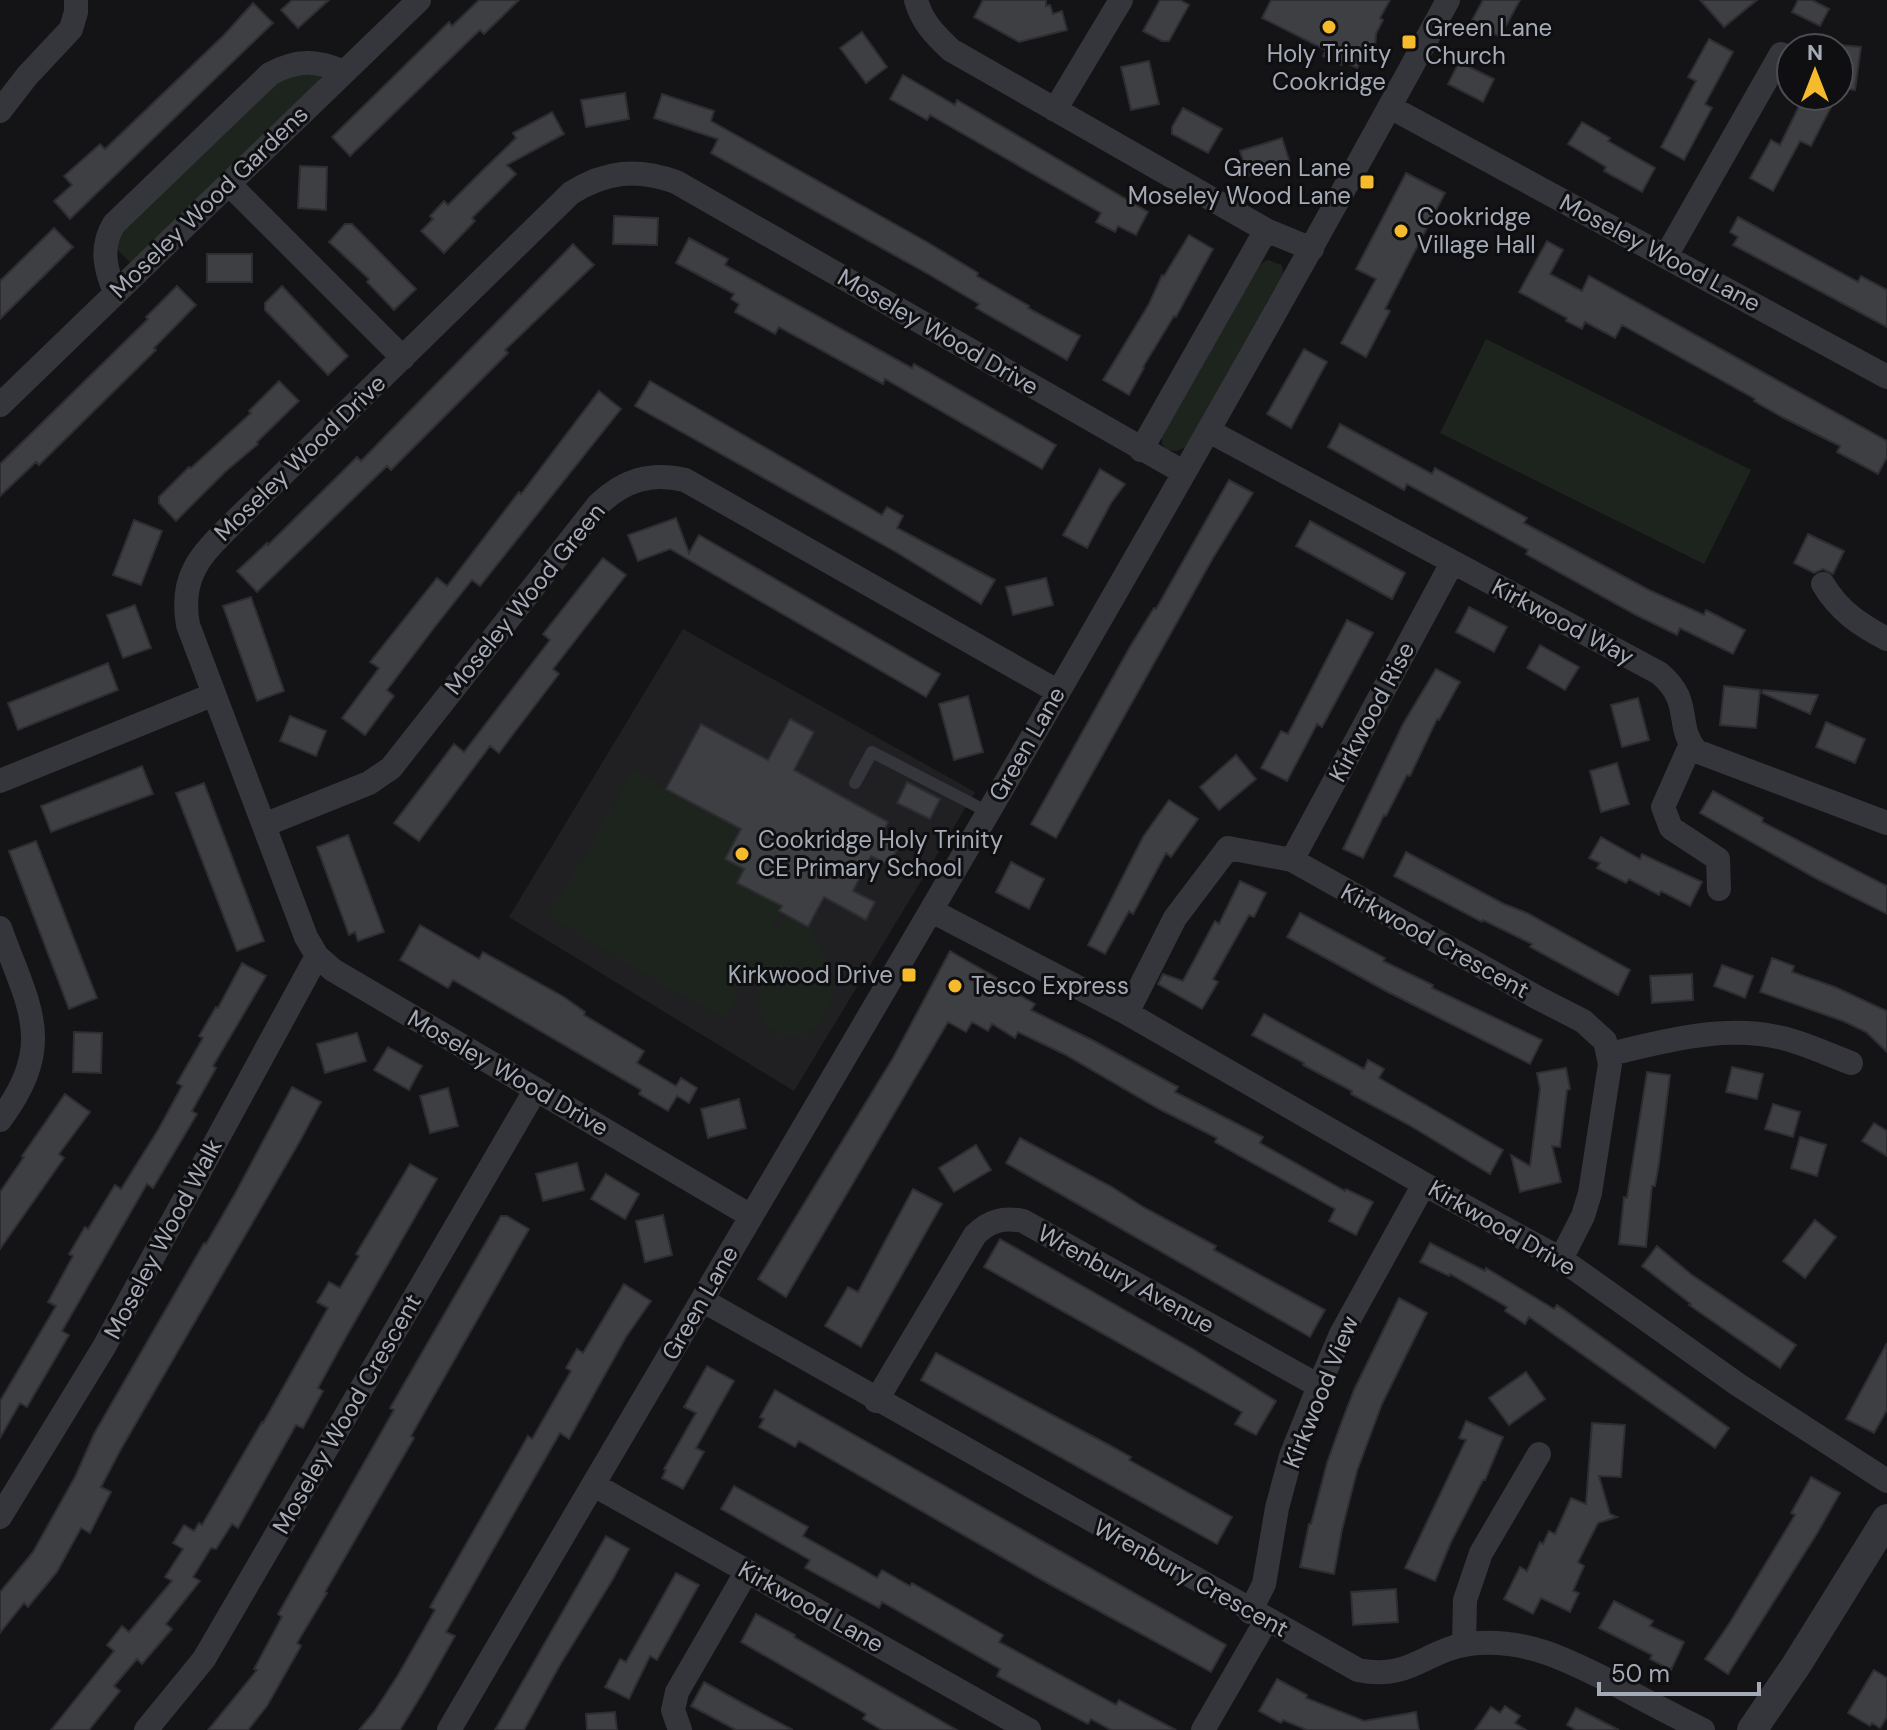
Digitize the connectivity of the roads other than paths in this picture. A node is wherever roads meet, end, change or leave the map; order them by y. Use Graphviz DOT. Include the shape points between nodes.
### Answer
graph roads {
  1 [pos="76,0"];
  2 [pos="419,0"];
  3 [pos="916,0"];
  4 [pos="1121,0"];
  5 [pos="1448,0"];
  6 [pos="1775,65"];
  7 [pos="344,72"];
  8 [pos="1390,107"];
  9 [pos="1055,110"];
  10 [pos="0,111"];
  11 [pos="229,184"];
  12 [pos="1266,230"];
  13 [pos="1312,249"];
  14 [pos="1666,256"];
  15 [pos="115,292"];
  16 [pos="403,358"];
  17 [pos="1887,377"];
  18 [pos="0,405"];
  19 [pos="1209,431"];
  20 [pos="1141,450"];
  21 [pos="1183,472"];
  22 [pos="1452,563"];
  23 [pos="1823,584"];
  24 [pos="1887,639"];
  25 [pos="1057,691"];
  26 [pos="212,695"];
  27 [pos="1691,744"];
  28 [pos="0,781"];
  29 [pos="855,783"];
  30 [pos="988,812"];
  31 [pos="1887,823"];
  32 [pos="264,825"];
  33 [pos="1292,860"];
  34 [pos="1719,889"];
  35 [pos="932,911"];
  36 [pos="0,928"];
  37 [pos="317,956"];
  38 [pos="1127,1013"];
  39 [pos="1610,1054"];
  40 [pos="1851,1063"];
  41 [pos="536,1089"];
  42 [pos="0,1120"];
  43 [pos="1424,1184"];
  44 [pos="751,1216"];
  45 [pos="1561,1259"];
  46 [pos="702,1300"];
  47 [pos="1319,1386"];
  48 [pos="876,1401"];
  49 [pos="1539,1454"];
  50 [pos="1887,1481"];
  51 [pos="594,1485"];
  52 [pos="0,1517"];
  53 [pos="1887,1519"];
  54 [pos="747,1571"];
  55 [pos="1258,1616"];
  56 [pos="1464,1645"];
  57 [pos="146,1730"];
  58 [pos="449,1730"];
  59 [pos="680,1730"];
  60 [pos="1029,1730"];
  61 [pos="1203,1730"];
  62 [pos="1703,1730"];
  63 [pos="1752,1730"];
  1 -- 10 [label="street" via="71,29"];
  2 -- 7 [label="street, Moseley Wood Gardens"];
  3 -- 9 [label="street" via="932,33 951,50"];
  4 -- 9 [label="street"];
  5 -- 8 [label="street, Green Lane"];
  6 -- 14 [label="street"];
  7 -- 11 [label="street, Moseley Wood Gardens"];
  7 -- 15 [label="street" via="310,61 270,74 125,213 106,242 106,272"];
  8 -- 13 [label="street, Green Lane"];
  8 -- 14 [label="street, Moseley Wood Lane"];
  9 -- 12 [label="street"];
  11 -- 15 [label="street, Moseley Wood Gardens"];
  11 -- 16 [label="street"];
  12 -- 13 [label="street"];
  12 -- 20 [label="street"];
  13 -- 19 [label="street, Green Lane"];
  14 -- 17 [label="street, Moseley Wood Lane"];
  15 -- 18 [label="street, Moseley Wood Gardens"];
  16 -- 20 [label="street, Moseley Wood Drive" via="571,193 609,174 644,173 676,182"];
  16 -- 26 [label="street, Moseley Wood Drive" via="193,568 184,603"];
  19 -- 21 [label="street, Green Lane"];
  19 -- 22 [label="street, Kirkwood Way"];
  20 -- 21 [label="street, Moseley Wood Drive"];
  21 -- 25 [label="street, Green Lane"];
  22 -- 27 [label="street, Kirkwood Way" via="1659,673 1680,699"];
  22 -- 33 [label="street, Kirkwood Rise"];
  23 -- 24 [label="street" via="1857,623"];
  25 -- 30 [label="street, Green Lane"];
  25 -- 32 [label="street, Moseley Wood Green" via="685,480 650,476 631,480 598,505 391,768 369,783"];
  26 -- 28 [label="street"];
  26 -- 32 [label="street, Moseley Wood Drive"];
  27 -- 31 [label="street" via="1704,756"];
  27 -- 34 [label="street" via="1663,807 1671,828 1718,859"];
  29 -- 30 [label="lane" via="872,752"];
  30 -- 35 [label="street, Green Lane"];
  32 -- 37 [label="street, Moseley Wood Drive"];
  33 -- 38 [label="street, Kirkwood Crescent" via="1228,848 1175,918"];
  33 -- 39 [label="street, Kirkwood Crescent" via="1583,1021 1605,1041"];
  35 -- 38 [label="street, Kirkwood Drive"];
  35 -- 44 [label="street, Green Lane"];
  36 -- 42 [label="street" via="30,1009 34,1052 25,1080"];
  37 -- 41 [label="street, Moseley Wood Drive"];
  37 -- 52 [label="street, Moseley Wood Walk" via="104,1347"];
  38 -- 43 [label="street, Kirkwood Drive"];
  39 -- 40 [label="street" via="1677,1038 1759,1034 1793,1040"];
  39 -- 45 [label="street" via="1590,1193"];
  41 -- 44 [label="street, Moseley Wood Drive"];
  41 -- 57 [label="street, Moseley Wood Crescent" via="204,1659"];
  43 -- 45 [label="street, Kirkwood Drive"];
  43 -- 47 [label="street, Kirkwood View" via="1341,1334"];
  44 -- 46 [label="street, Green Lane"];
  45 -- 50 [label="street, Kirkwood Drive" via="1737,1384"];
  46 -- 48 [label="street, Wrenbury Crescent"];
  46 -- 51 [label="street, Green Lane"];
  47 -- 48 [label="street, Wrenbury Avenue" via="1011,1219 984,1226 975,1235"];
  47 -- 55 [label="street, Kirkwood View" via="1277,1508"];
  48 -- 55 [label="street, Wrenbury Crescent"];
  49 -- 56 [label="street" via="1481,1553 1465,1600"];
  51 -- 54 [label="street, Kirkwood Lane"];
  51 -- 58 [label="street, Green Lane"];
  53 -- 63 [label="street"];
  54 -- 59 [label="street" via="677,1692 673,1710"];
  54 -- 60 [label="street, Kirkwood Lane"];
  55 -- 56 [label="street, Wrenbury Crescent" via="1358,1670 1377,1674 1416,1666"];
  55 -- 61 [label="street, Kirkwood View"];
  56 -- 62 [label="street, Wrenbury Crescent" via="1491,1641 1558,1655"];
}
